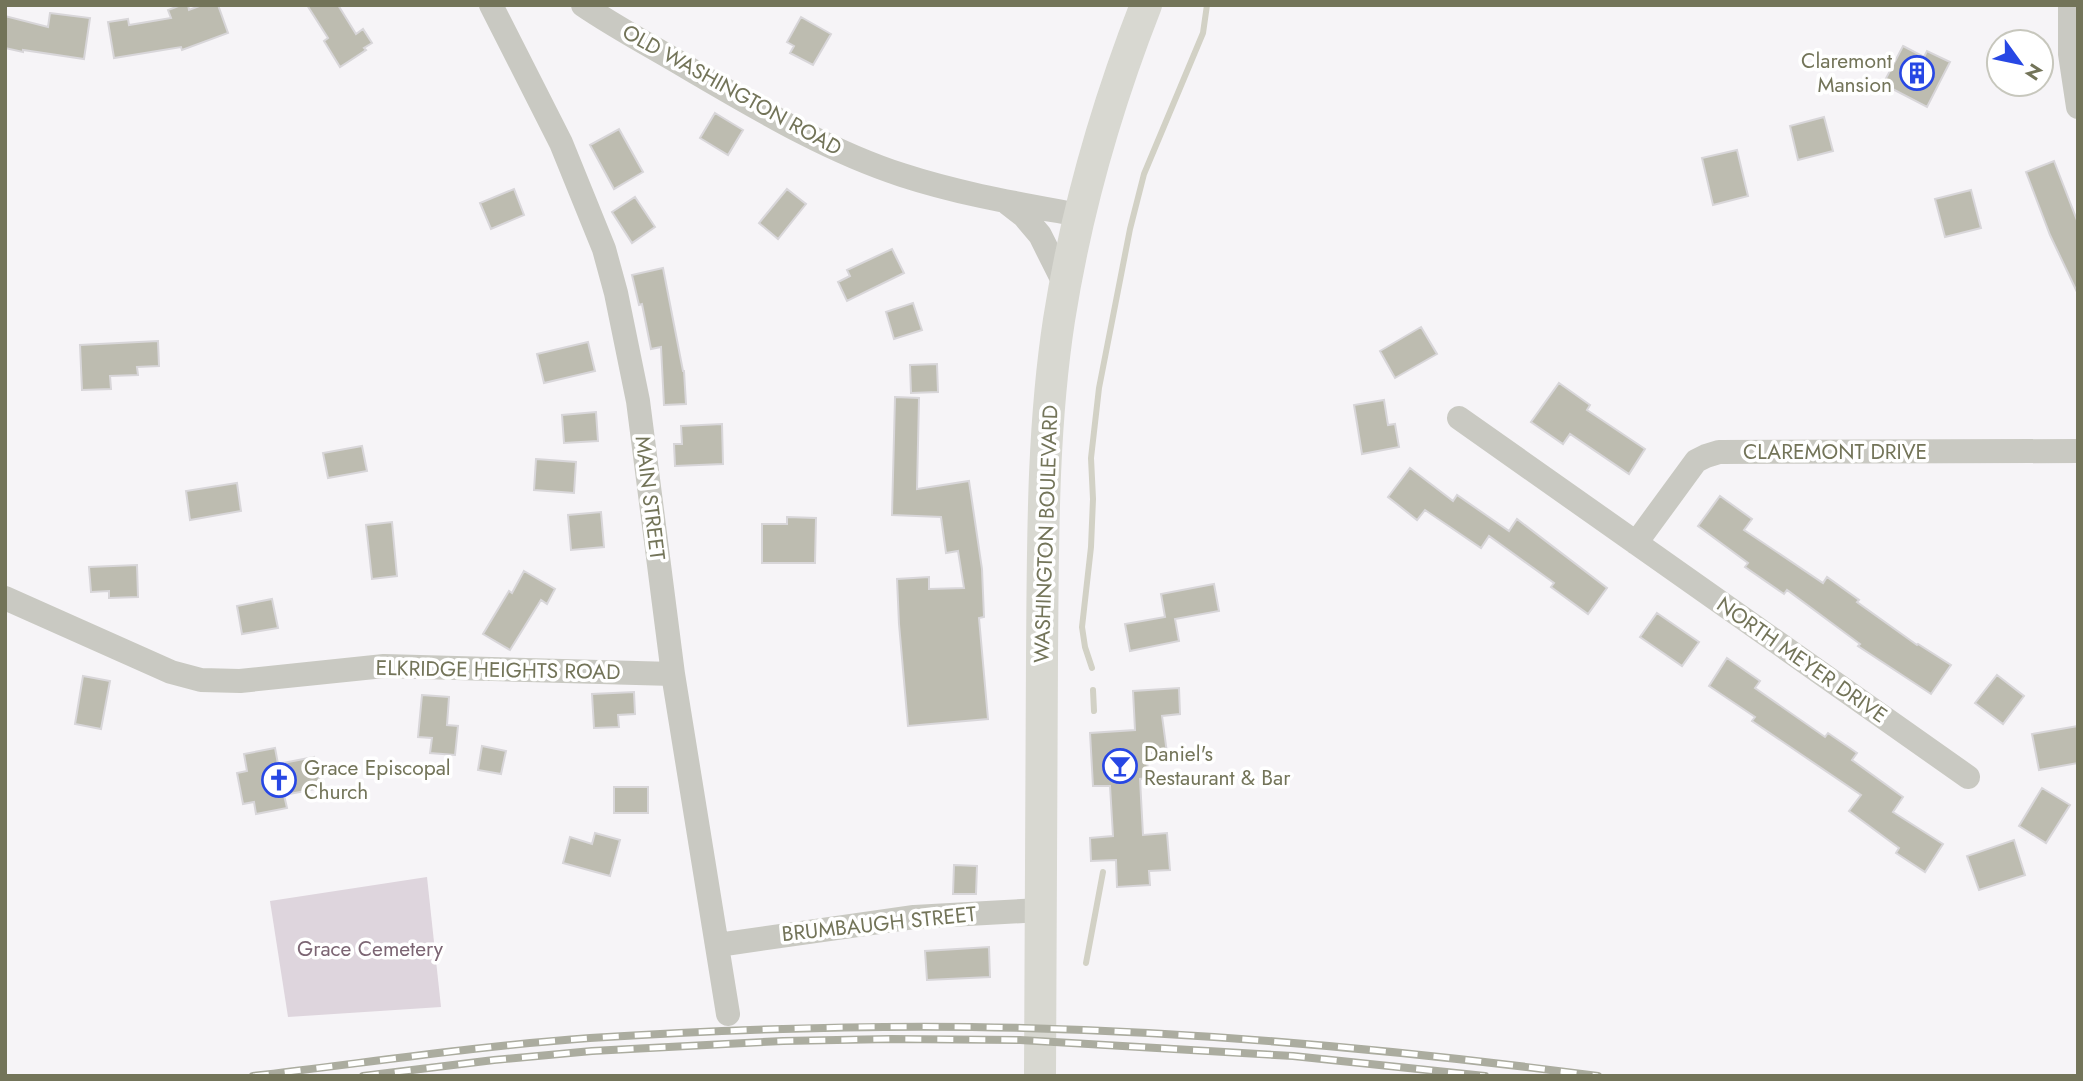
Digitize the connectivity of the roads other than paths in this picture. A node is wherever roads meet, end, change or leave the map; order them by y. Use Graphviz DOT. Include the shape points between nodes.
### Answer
graph roads {
  1 [pos="491,5"];
  2 [pos="583,5"];
  3 [pos="1146,5"];
  4 [pos="2070,5"];
  5 [pos="2078,107"];
  6 [pos="1005,201"];
  7 [pos="1079,215"];
  8 [pos="1065,285"];
  9 [pos="1459,418"];
  10 [pos="2078,451"];
  11 [pos="1636,543"];
  12 [pos="5,598"];
  13 [pos="673,674"];
  14 [pos="1968,777"];
  15 [pos="1041,910"];
  16 [pos="718,945"];
  17 [pos="728,1014"];
  18 [pos="1040,1076"];
  1 -- 13 [label="street, MAIN STREET" via="561,143 604,249 616,293 638,401"];
  2 -- 6 [label="street, OLD WASHINGTON ROAD" via="844,153 901,175"];
  3 -- 7 [label="main road, WASHINGTON BOULEVARD" via="1112,100"];
  4 -- 5 [label="street" via="2070,54"];
  6 -- 7 [label="street, OLD WASHINGTON ROAD"];
  6 -- 8 [label="street, OLD WASHINGTON ROAD" via="1040,235"];
  7 -- 8 [label="main road, WASHINGTON BOULEVARD"];
  8 -- 15 [label="main road, WASHINGTON BOULEVARD" via="1045,466"];
  9 -- 11 [label="street, NORTH MEYER DRIVE"];
  10 -- 11 [label="street, CLAREMONT DRIVE" via="1719,452 1696,461"];
  11 -- 14 [label="street, NORTH MEYER DRIVE"];
  12 -- 13 [label="street, ELKRIDGE HEIGHTS ROAD" via="171,672 201,680 240,681 384,666"];
  13 -- 16 [label="street, MAIN STREET"];
  15 -- 16 [label="street, BRUMBAUGH STREET" via="914,917"];
  15 -- 18 [label="main road, WASHINGTON BOULEVARD"];
  16 -- 17 [label="street, MAIN STREET"];
}
